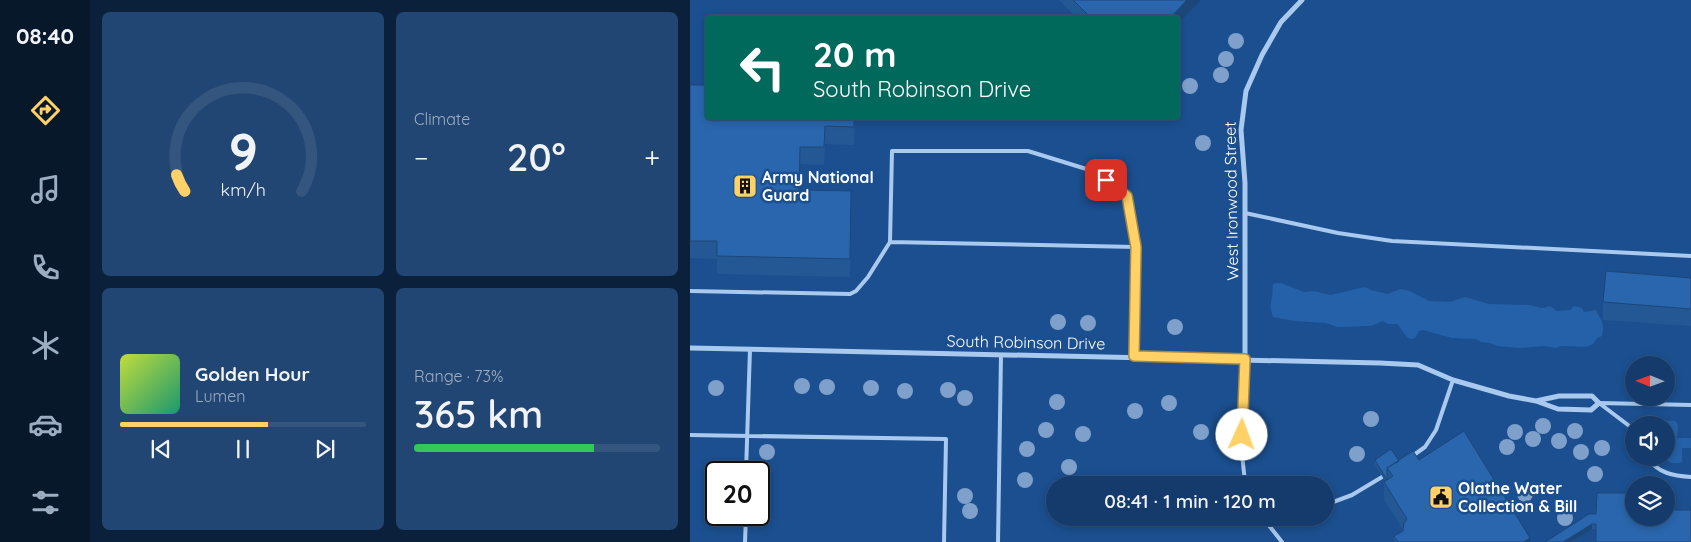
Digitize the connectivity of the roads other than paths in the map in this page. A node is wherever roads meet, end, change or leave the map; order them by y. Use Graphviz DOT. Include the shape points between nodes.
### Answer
graph roads {
  1 [pos="1302,0"];
  2 [pos="1244,214"];
  3 [pos="890,242"];
  4 [pos="1136,247"];
  5 [pos="1691,256"];
  6 [pos="690,291"];
  7 [pos="690,348"];
  8 [pos="750,349"];
  9 [pos="1000,355"];
  10 [pos="1134,356"];
  11 [pos="1245,359"];
  12 [pos="1453,380"];
  13 [pos="1536,401"];
  14 [pos="1599,403"];
  15 [pos="1691,405"];
  16 [pos="1625,423"];
  17 [pos="690,435"];
  18 [pos="747,436"];
  19 [pos="746,461"];
  20 [pos="1405,461"];
  21 [pos="1655,466"];
  22 [pos="1244,476"];
  23 [pos="1382,477"];
  24 [pos="1691,477"];
  25 [pos="1334,502"];
  26 [pos="746,526"];
  27 [pos="1270,526"];
  28 [pos="745,542"];
  29 [pos="944,542"];
  30 [pos="998,542"];
  31 [pos="1282,542"];
  1 -- 2 [label="street, West Ironwood Street" via="1282,22 1246,91 1240,130"];
  2 -- 5 [label="lane" via="1392,241"];
  2 -- 11 [label="street, West Ironwood Street"];
  3 -- 4 [label="lane"];
  3 -- 4 [label="lane" via="892,150 1028,150 1096,172 1127,196"];
  3 -- 6 [label="lane" via="868,276 850,294"];
  4 -- 10 [label="lane"];
  7 -- 8 [label="street, South Robinson Drive"];
  8 -- 9 [label="street, South Robinson Drive"];
  8 -- 18 [label="lane"];
  9 -- 10 [label="street, South Robinson Drive"];
  9 -- 30 [label="lane"];
  10 -- 11 [label="street, South Robinson Drive"];
  11 -- 12 [label="street, South Robinson Drive" via="1418,365"];
  11 -- 22 [label="lane"];
  12 -- 13 [label="street, South Robinson Drive"];
  12 -- 20 [label="lane" via="1436,430 1425,447"];
  13 -- 14 [label="street" via="1559,396 1592,396"];
  13 -- 14 [label="street" via="1558,409 1591,410"];
  14 -- 15 [label="lane"];
  14 -- 16 [label="lane"];
  17 -- 18 [label="lane"];
  18 -- 19 [label="lane"];
  18 -- 29 [label="lane" via="946,439"];
  21 -- 24 [label="lane" via="1664,472"];
  23 -- 25 [label="lane"];
  26 -- 28 [label="lane"];
  27 -- 31 [label="lane"];
}
